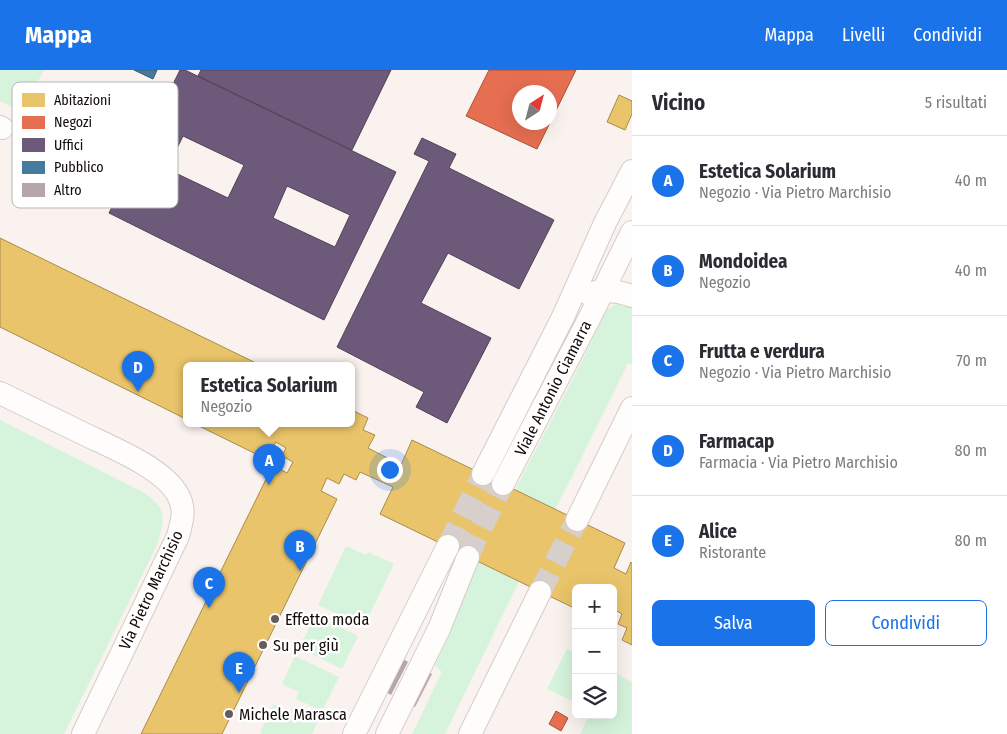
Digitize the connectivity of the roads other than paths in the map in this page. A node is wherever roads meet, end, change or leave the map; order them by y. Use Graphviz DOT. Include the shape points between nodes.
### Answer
graph roads {
  1 [pos="632,171"];
  2 [pos="621,193"];
  3 [pos="629,249"];
  4 [pos="603,291"];
  5 [pos="632,296"];
  6 [pos="563,317"];
  7 [pos="0,393"];
  8 [pos="632,408"];
  9 [pos="483,474"];
  10 [pos="503,484"];
  11 [pos="577,520"];
  12 [pos="448,546"];
  13 [pos="468,557"];
  14 [pos="540,592"];
  15 [pos="83,734"];
  16 [pos="354,734"];
  17 [pos="387,734"];
  18 [pos="470,734"];
  1 -- 2 [label="street, Viale Antonio Ciamarra"];
  2 -- 3 [label="street, Viale Antonio Ciamarra" via="617,236"];
  2 -- 6 [label="street, Viale Antonio Ciamarra"];
  3 -- 4 [label="street, Viale Antonio Ciamarra"];
  4 -- 5 [label="street, Viale Antonio Ciamarra"];
  4 -- 6 [label="street, Viale Antonio Ciamarra" via="582,298"];
  4 -- 10 [label="street, Viale Antonio Ciamarra"];
  6 -- 9 [label="street, Viale Antonio Ciamarra"];
  7 -- 15 [label="street, Via Pietro Marchisio" via="146,466 174,488 184,513 178,536"];
  8 -- 11 [label="street"];
  12 -- 16 [label="street"];
  13 -- 17 [label="street" via="439,630"];
  14 -- 18 [label="street"];
}
